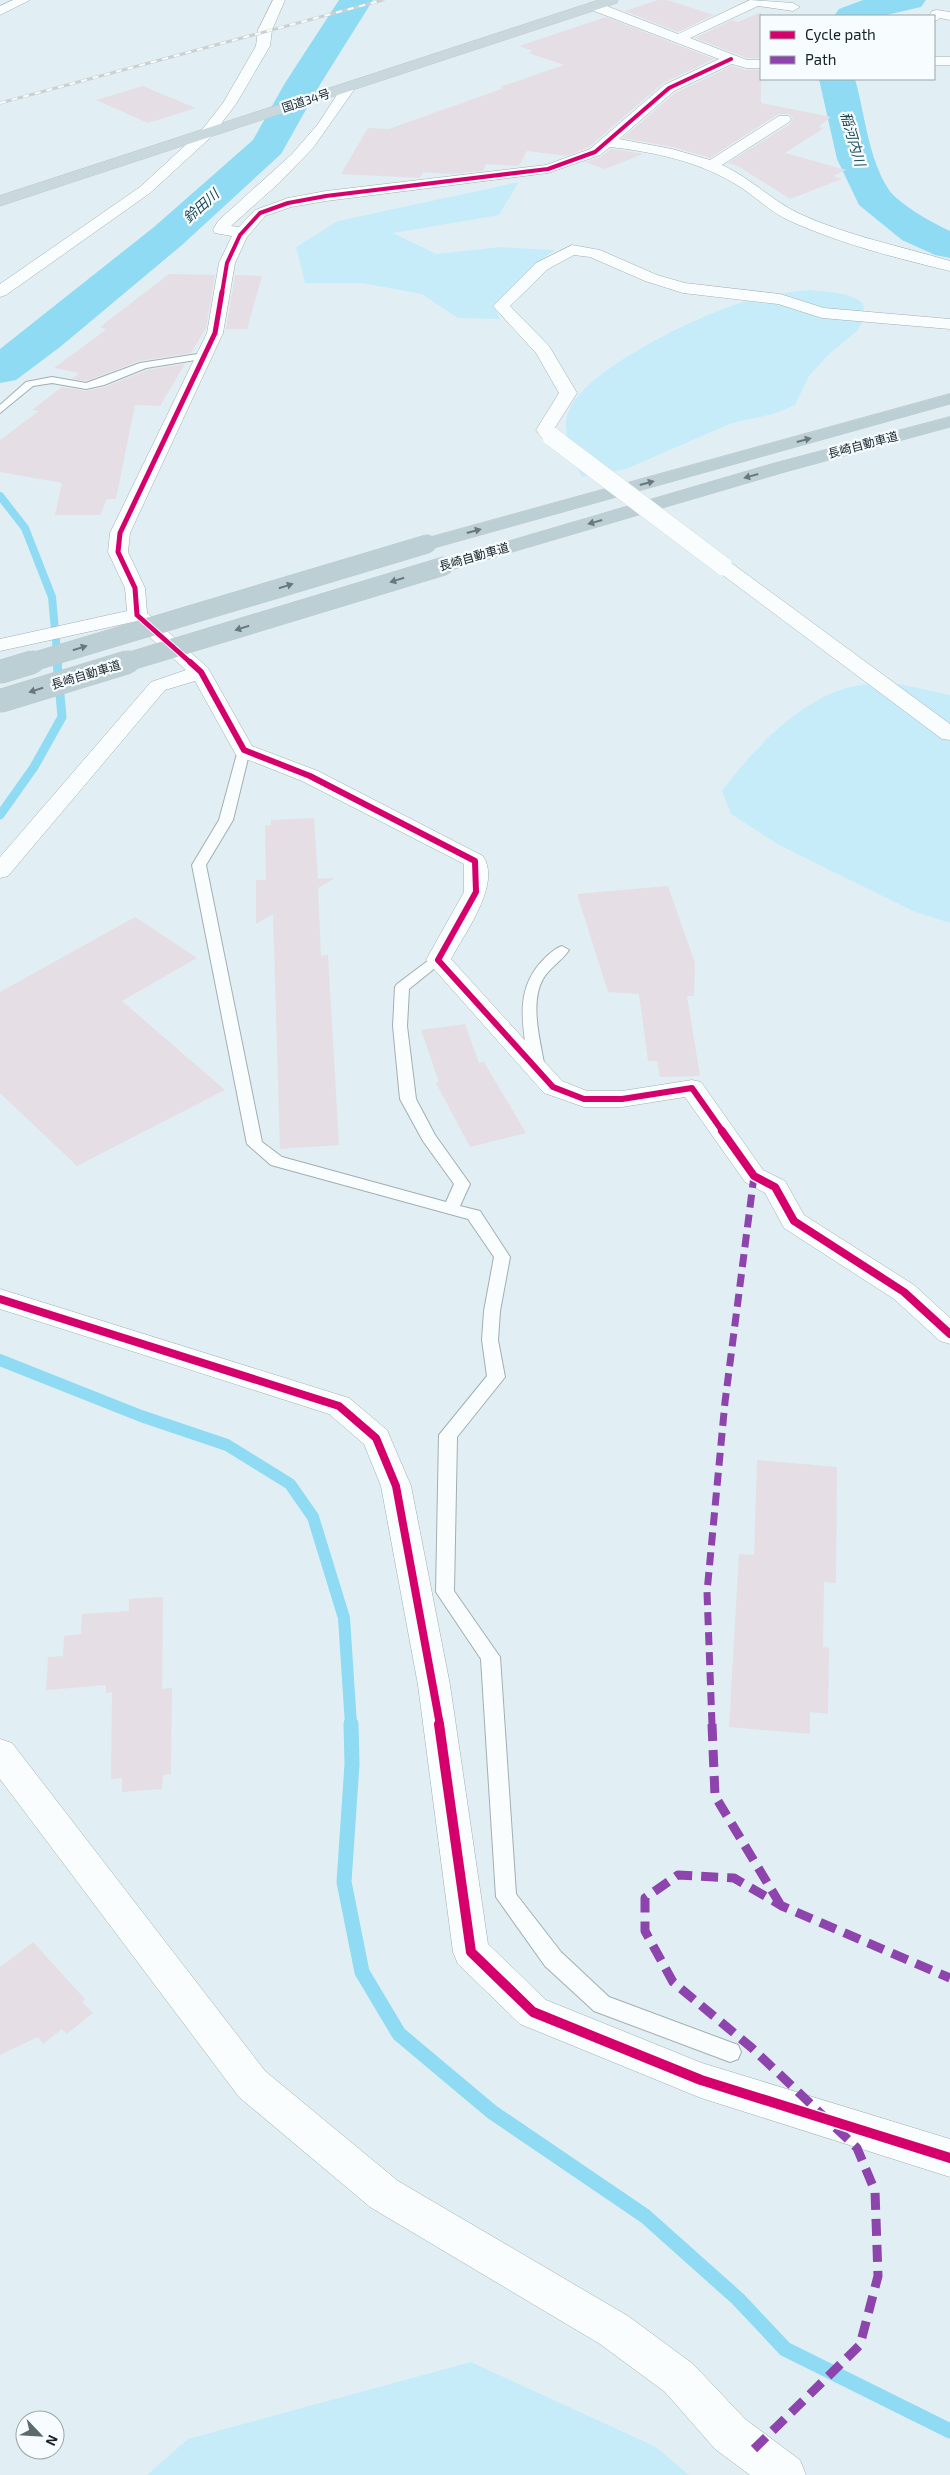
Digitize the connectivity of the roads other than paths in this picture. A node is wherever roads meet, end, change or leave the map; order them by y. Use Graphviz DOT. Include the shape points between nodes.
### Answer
graph roads {
  1 [pos="24,0"];
  2 [pos="279,0"];
  3 [pos="612,0"];
  4 [pos="594,6"];
  5 [pos="793,8"];
  6 [pos="0,12"];
  7 [pos="950,16"];
  8 [pos="726,17"];
  9 [pos="935,17"];
  10 [pos="752,21"];
  11 [pos="678,39"];
  12 [pos="731,59"];
  13 [pos="935,61"];
  14 [pos="950,61"];
  15 [pos="760,64"];
  16 [pos="345,88"];
  17 [pos="784,119"];
  18 [pos="766,130"];
  19 [pos="212,132"];
  20 [pos="783,134"];
  21 [pos="607,142"];
  22 [pos="710,166"];
  23 [pos="1,200"];
  24 [pos="242,232"];
  25 [pos="950,266"];
  26 [pos="0,292"];
  27 [pos="950,324"];
  28 [pos="204,356"];
  29 [pos="950,400"];
  30 [pos="0,410"];
  31 [pos="950,422"];
  32 [pos="138,615"];
  33 [pos="0,645"];
  34 [pos="0,672"];
  35 [pos="201,672"];
  36 [pos="0,701"];
  37 [pos="950,734"];
  38 [pos="244,750"];
  39 [pos="11,836"];
  40 [pos="0,871"];
  41 [pos="562,950"];
  42 [pos="438,960"];
  43 [pos="537,1069"];
  44 [pos="451,1208"];
  45 [pos="0,1299"];
  46 [pos="950,1334"];
  47 [pos="0,1753"];
  48 [pos="730,2052"];
  49 [pos="950,2158"];
  50 [pos="785,2475"];
  1 -- 6 [label="street"];
  2 -- 19 [label="street" via="265,30 263,46"];
  3 -- 4 [label="highway, 国道34号"];
  4 -- 11 [label="street"];
  4 -- 16 [label="highway, 国道34号"];
  5 -- 8 [label="street" via="756,2"];
  7 -- 9 [label="street" via="937,14"];
  8 -- 10 [label="street"];
  8 -- 11 [label="street"];
  11 -- 12 [label="street"];
  12 -- 15 [label="street"];
  12 -- 21 [label="street" via="669,88"];
  13 -- 14 [label="street"];
  16 -- 19 [label="highway, 国道34号"];
  16 -- 24 [label="street" via="320,131 275,180 221,230"];
  17 -- 18 [label="street"];
  18 -- 20 [label="street"];
  18 -- 22 [label="street"];
  19 -- 23 [label="highway, 国道34号"];
  19 -- 26 [label="street" via="145,190"];
  21 -- 22 [label="street" via="642,146"];
  21 -- 24 [label="street" via="595,152 548,169 288,203 260,213"];
  22 -- 25 [label="street" via="753,188 792,217 842,236"];
  24 -- 28 [label="street" via="226,263 215,333"];
  27 -- 37 [label="street, bridge" via="822,313 780,299 683,288 594,253 572,250 542,266 501,306 543,350 568,393 545,430 552,438"];
  28 -- 30 [label="lane" via="144,365 86,386 52,380 30,384"];
  28 -- 32 [label="street" via="120,533 118,552 135,588"];
  34 -- 29 [label="highway, 長崎自動車道, one-way, bridge" via="427,544"];
  31 -- 36 [label="highway, 長崎自動車道, one-way, bridge" via="778,468 444,566"];
  32 -- 33 [label="street"];
  32 -- 35 [label="street"];
  35 -- 38 [label="street"];
  35 -- 39 [label="street" via="158,686"];
  38 -- 42 [label="street" via="310,776 476,861 476,892"];
  38 -- 44 [label="lane" via="226,820 199,865 255,1144 277,1161"];
  39 -- 40 [label="street"];
  41 -- 43 [label="lane" via="533,984 530,1004"];
  42 -- 43 [label="street"];
  42 -- 44 [label="lane" via="402,987 400,1026 408,1099 428,1137 462,1184"];
  43 -- 46 [label="street" via="553,1087 584,1099 622,1099 692,1088 754,1176 775,1187 794,1222 904,1292"];
  44 -- 48 [label="lane" via="474,1215 502,1257 490,1340 496,1377 448,1435 445,1592 490,1657 506,1897 553,1959 602,2004"];
  45 -- 49 [label="street" via="339,1406 376,1438 396,1486 410,1552 434,1685 470,1952 533,2012 701,2080"];
  47 -- 50 [label="street" via="252,2084 384,2194 614,2330 679,2378 730,2434"];
}
